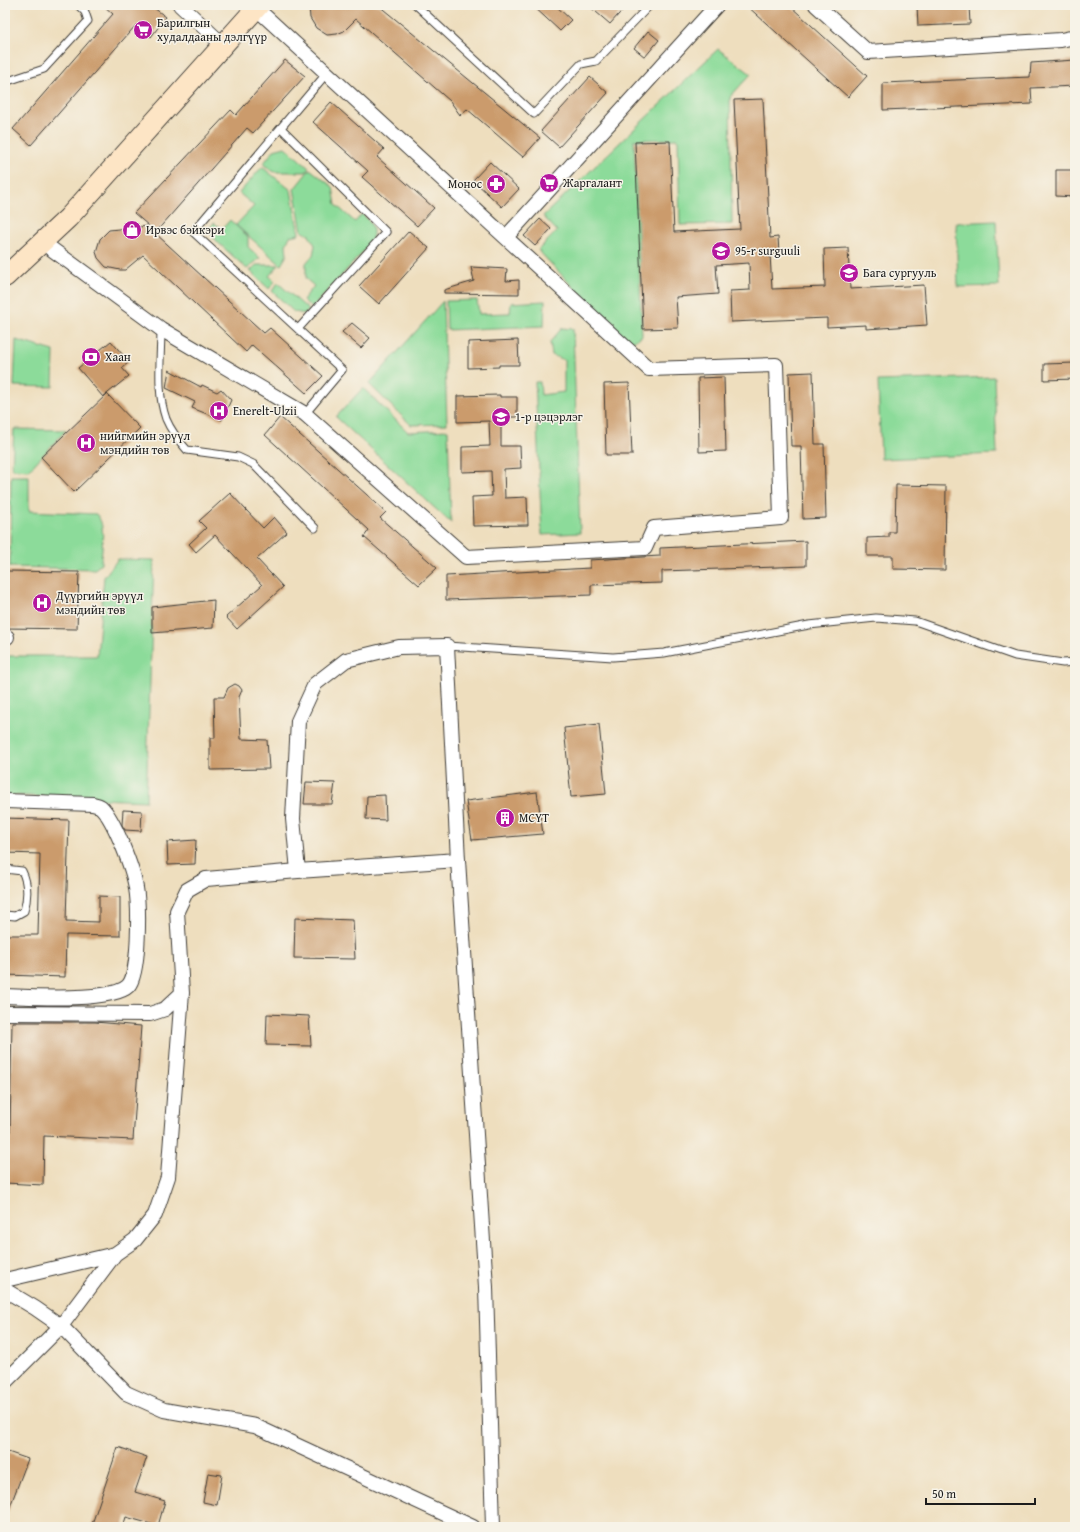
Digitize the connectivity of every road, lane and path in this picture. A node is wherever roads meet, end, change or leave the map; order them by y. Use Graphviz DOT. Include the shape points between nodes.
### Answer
graph roads {
  1 [pos="78,5"];
  2 [pos="180,5"];
  3 [pos="416,5"];
  4 [pos="650,5"];
  5 [pos="717,5"];
  6 [pos="816,5"];
  7 [pos="258,6"];
  8 [pos="1075,37"];
  9 [pos="223,45"];
  10 [pos="327,73"];
  11 [pos="5,82"];
  12 [pos="281,128"];
  13 [pos="506,237"];
  14 [pos="42,242"];
  15 [pos="5,277"];
  16 [pos="161,329"];
  17 [pos="298,329"];
  18 [pos="305,414"];
  19 [pos="315,528"];
  20 [pos="447,646"];
  21 [pos="1075,662"];
  22 [pos="5,801"];
  23 [pos="458,860"];
  24 [pos="5,869"];
  25 [pos="298,870"];
  26 [pos="5,915"];
  27 [pos="182,994"];
  28 [pos="5,996"];
  29 [pos="5,1013"];
  30 [pos="115,1254"];
  31 [pos="5,1280"];
  32 [pos="5,1290"];
  33 [pos="61,1326"];
  34 [pos="5,1382"];
  35 [pos="473,1527"];
  36 [pos="493,1527"];
  1 -- 11 [label="lane" via="85,12 88,21 44,69"];
  2 -- 9 [label="street"];
  3 -- 4 [label="lane" via="534,114 582,64 596,61"];
  5 -- 13 [label="street"];
  6 -- 8 [label="street" via="868,52"];
  7 -- 9 [label="main road"];
  7 -- 10 [label="street"];
  9 -- 14 [label="main road" via="68,218"];
  10 -- 12 [label="lane"];
  10 -- 13 [label="street"];
  12 -- 17 [label="lane" via="386,232"];
  12 -- 17 [label="lane" via="193,232"];
  13 -- 18 [label="street" via="649,369 776,365 782,518 654,528 645,548 466,557"];
  14 -- 15 [label="main road"];
  14 -- 16 [label="street"];
  16 -- 18 [label="street"];
  16 -- 19 [label="lane" via="161,394 166,419 176,436 187,450 238,457 253,464"];
  17 -- 18 [label="lane" via="342,370"];
  20 -- 21 [label="lane" via="613,657 664,653 809,624 876,618 915,621 1015,656 1063,663"];
  20 -- 23 [label="street"];
  20 -- 25 [label="street" via="399,647 346,660 315,684 298,721 293,819"];
  22 -- 28 [label="street" via="100,806 110,819 132,872 136,889 137,937 135,973 128,986 114,994"];
  23 -- 25 [label="street"];
  23 -- 36 [label="street" via="486,1287"];
  24 -- 26 [label="lane" via="22,871 27,900 24,911 15,916"];
  25 -- 27 [label="street" via="206,879 186,890 177,911"];
  27 -- 29 [label="street" via="165,1009 150,1014"];
  27 -- 30 [label="street" via="168,1177 155,1215 134,1240"];
  30 -- 31 [label="street"];
  30 -- 33 [label="street"];
  32 -- 33 [label="street"];
  33 -- 34 [label="street"];
  33 -- 35 [label="street" via="126,1393 164,1410 255,1426"];
}
